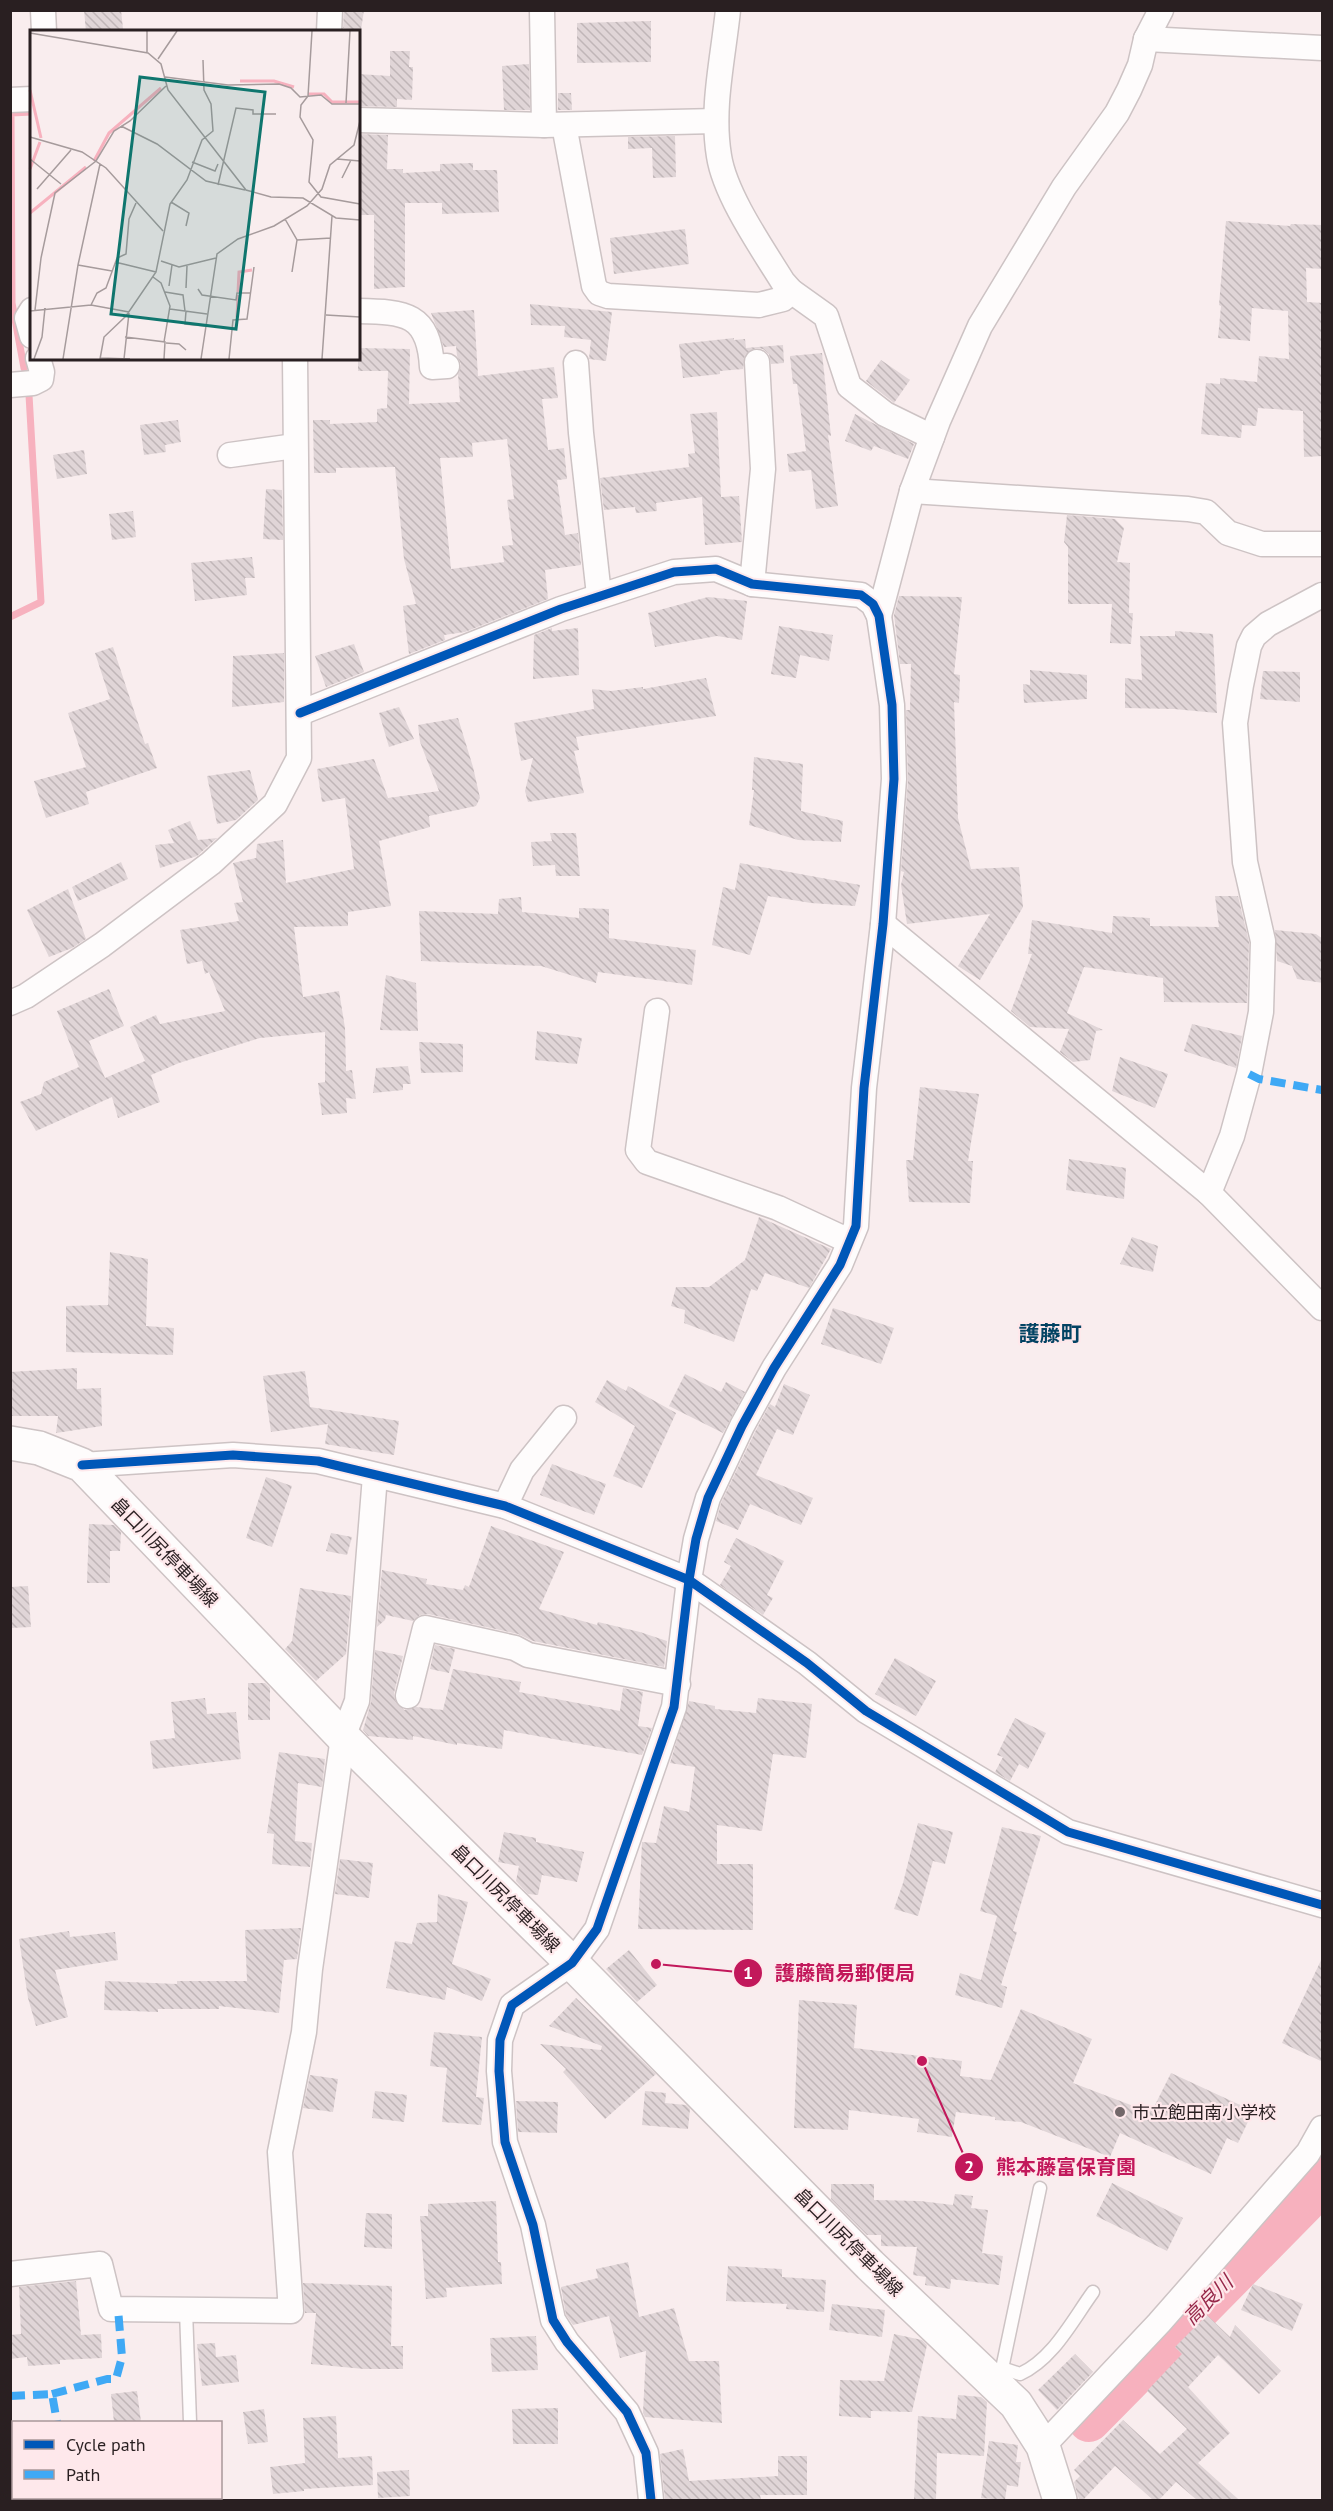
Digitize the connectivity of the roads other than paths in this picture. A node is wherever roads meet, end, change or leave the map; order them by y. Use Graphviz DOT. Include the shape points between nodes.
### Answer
graph roads {
  1 [pos="43,10"];
  2 [pos="330,10"];
  3 [pos="542,10"];
  4 [pos="728,10"];
  5 [pos="1146,10"];
  6 [pos="1161,10"];
  7 [pos="44,30"];
  8 [pos="329,30"];
  9 [pos="1146,39"];
  10 [pos="1323,48"];
  11 [pos="30,99"];
  12 [pos="10,100"];
  13 [pos="360,120"];
  14 [pos="716,121"];
  15 [pos="554,125"];
  16 [pos="790,291"];
  17 [pos="360,311"];
  18 [pos="30,313"];
  19 [pos="30,329"];
  20 [pos="39,360"];
  21 [pos="295,360"];
  22 [pos="757,362"];
  23 [pos="576,363"];
  24 [pos="447,366"];
  25 [pos="10,385"];
  26 [pos="932,437"];
  27 [pos="295,446"];
  28 [pos="230,455"];
  29 [pos="912,491"];
  30 [pos="1323,544"];
  31 [pos="752,584"];
  32 [pos="1323,595"];
  33 [pos="599,596"];
  34 [pos="879,616"];
  35 [pos="300,713"];
  36 [pos="883,924"];
  37 [pos="10,1003"];
  38 [pos="657,1011"];
  39 [pos="1209,1192"];
  40 [pos="849,1241"];
  41 [pos="1323,1308"];
  42 [pos="564,1418"];
  43 [pos="10,1443"];
  44 [pos="82,1465"];
  45 [pos="375,1476"];
  46 [pos="504,1506"];
  47 [pos="689,1580"];
  48 [pos="678,1684"];
  49 [pos="408,1696"];
  50 [pos="343,1737"];
  51 [pos="1323,1905"];
  52 [pos="572,1963"];
  53 [pos="1323,2128"];
  54 [pos="1040,2188"];
  55 [pos="10,2274"];
  56 [pos="1093,2292"];
  57 [pos="186,2310"];
  58 [pos="1000,2377"];
  59 [pos="190,2421"];
  60 [pos="1043,2446"];
  61 [pos="651,2500"];
  62 [pos="1060,2500"];
  1 -- 7 [label="street"];
  2 -- 8 [label="street"];
  3 -- 15 [label="street"];
  4 -- 14 [label="street"];
  5 -- 9 [label="street"];
  6 -- 9 [label="street"];
  9 -- 10 [label="street"];
  9 -- 26 [label="street" via="1133,82 1117,113 1064,187 980,326"];
  11 -- 12 [label="street"];
  13 -- 15 [label="street"];
  14 -- 15 [label="street"];
  14 -- 16 [label="street" via="719,158 729,188"];
  15 -- 16 [label="street" via="594,286 599,293 759,305 783,299"];
  16 -- 26 [label="street" via="826,316 849,386 885,414"];
  17 -- 24 [label="street" via="407,315 426,335 432,367"];
  18 -- 19 [label="street"];
  20 -- 25 [label="street" via="40,380"];
  21 -- 27 [label="street"];
  22 -- 31 [label="street" via="763,469"];
  23 -- 33 [label="street"];
  26 -- 29 [label="street"];
  27 -- 28 [label="street"];
  27 -- 35 [label="street"];
  29 -- 30 [label="street" via="1188,509 1206,512 1228,533 1262,544"];
  29 -- 34 [label="street"];
  31 -- 33 [label="street" via="716,569 694,569"];
  31 -- 34 [label="street" via="861,595 873,604"];
  32 -- 39 [label="street" via="1259,631 1249,646 1243,675 1235,723 1245,862 1263,941 1261,1012 1232,1136"];
  33 -- 35 [label="street"];
  34 -- 36 [label="street" via="892,705 894,779"];
  35 -- 37 [label="street" via="299,758 276,804 211,863 102,945"];
  36 -- 39 [label="street"];
  36 -- 40 [label="street" via="864,1088 856,1226"];
  38 -- 40 [label="street" via="640,1155 647,1162 778,1208"];
  39 -- 41 [label="street"];
  40 -- 47 [label="street" via="840,1265 742,1426 708,1498"];
  42 -- 46 [label="street" via="522,1470"];
  43 -- 44 [label="main road, 畠口川尻停車場線" via="39,1448"];
  44 -- 45 [label="street" via="232,1455 318,1461"];
  44 -- 50 [label="main road, 畠口川尻停車場線"];
  45 -- 46 [label="street"];
  45 -- 50 [label="street" via="357,1701"];
  46 -- 47 [label="street"];
  47 -- 48 [label="street"];
  47 -- 51 [label="street" via="807,1663 866,1711 1068,1832"];
  48 -- 49 [label="street" via="528,1655 516,1648 425,1628"];
  48 -- 52 [label="street" via="674,1707 597,1929"];
  50 -- 52 [label="main road, 畠口川尻停車場線"];
  50 -- 57 [label="street" via="304,2032 280,2152 291,2311"];
  52 -- 58 [label="main road, 畠口川尻停車場線" via="870,2265"];
  52 -- 61 [label="street" via="512,2005 500,2040 505,2142 533,2225 553,2320 627,2412 646,2452"];
  53 -- 60 [label="street" via="1308,2153 1175,2305"];
  54 -- 58 [label="lane"];
  55 -- 57 [label="street" via="100,2264 111,2309"];
  56 -- 58 [label="lane" via="1046,2356 1020,2374"];
  57 -- 59 [label="lane"];
  58 -- 60 [label="main road, 畠口川尻停車場線"];
  60 -- 62 [label="main road, 畠口川尻停車場線"];
}
